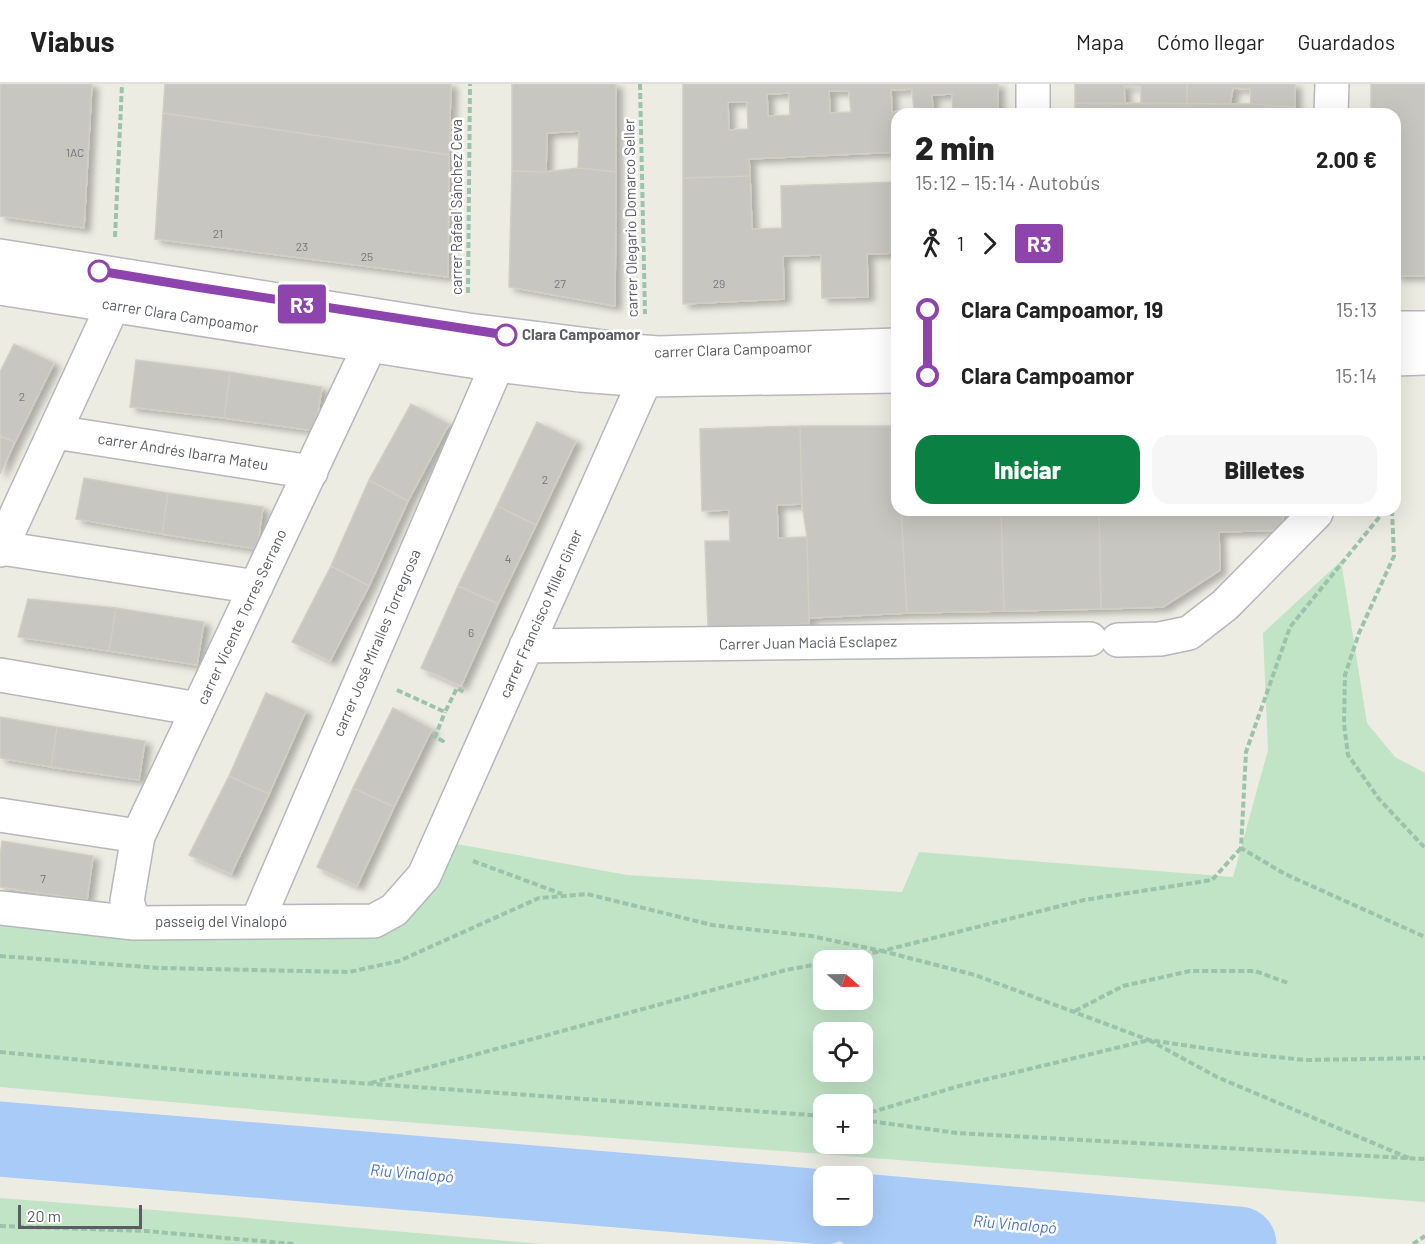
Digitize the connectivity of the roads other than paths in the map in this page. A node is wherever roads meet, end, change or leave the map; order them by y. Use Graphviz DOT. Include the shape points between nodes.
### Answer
graph roads {
  1 [pos="1033,84"];
  2 [pos="1332,84"];
  3 [pos="1033,108"];
  4 [pos="1331,108"];
  5 [pos="0,256"];
  6 [pos="119,286"];
  7 [pos="0,288"];
  8 [pos="1425,327"];
  9 [pos="1401,328"];
  10 [pos="373,330"];
  11 [pos="891,345"];
  12 [pos="1425,358"];
  13 [pos="1401,359"];
  14 [pos="650,362"];
  15 [pos="497,365"];
  16 [pos="891,376"];
  17 [pos="55,432"];
  18 [pos="310,471"];
  19 [pos="1313,516"];
  20 [pos="0,549"];
  21 [pos="256,587"];
  22 [pos="526,646"];
  23 [pos="0,675"];
  24 [pos="198,709"];
  25 [pos="0,815"];
  26 [pos="138,836"];
  27 [pos="430,861"];
  28 [pos="0,908"];
  29 [pos="257,922"];
  30 [pos="134,923"];
  1 -- 3 [label="street"];
  2 -- 4 [label="street"];
  5 -- 6 [label="street, carrer Clara Campoamor"];
  6 -- 7 [label="street, carrer Clara Campoamor"];
  6 -- 10 [label="street, carrer Clara Campoamor"];
  6 -- 17 [label="street"];
  8 -- 9 [label="street"];
  10 -- 14 [label="street, carrer Clara Campoamor" via="468,330"];
  10 -- 15 [label="street, carrer Clara Campoamor"];
  10 -- 18 [label="street, carrer Vicente Torres Serrano"];
  11 -- 14 [label="street, carrer Clara Campoamor"];
  12 -- 13 [label="street"];
  14 -- 15 [label="street, carrer Clara Campoamor" via="580,375"];
  14 -- 16 [label="street, carrer Clara Campoamor"];
  14 -- 22 [label="street, carrer Francisco Miller Giner"];
  15 -- 29 [label="street, carrer José Miralles Torregrosa"];
  17 -- 18 [label="street, carrer Andrés Ibarra Mateu"];
  17 -- 20 [label="street"];
  18 -- 21 [label="street, carrer Vicente Torres Serrano"];
  19 -- 22 [label="street, Carrer Juan Maciá Esclapez" via="1225,605 1188,633 1160,639"];
  20 -- 21 [label="street"];
  21 -- 24 [label="street, carrer Vicente Torres Serrano"];
  22 -- 27 [label="street, carrer Francisco Miller Giner"];
  23 -- 24 [label="street"];
  24 -- 26 [label="street, carrer Vicente Torres Serrano"];
  25 -- 26 [label="street"];
  26 -- 30 [label="street, carrer Vicente Torres Serrano" via="127,901"];
  27 -- 29 [label="street, passeig del Vinalopó" via="394,910 374,921"];
  28 -- 30 [label="street, passeig del Vinalopó"];
  29 -- 30 [label="street, passeig del Vinalopó"];
}
